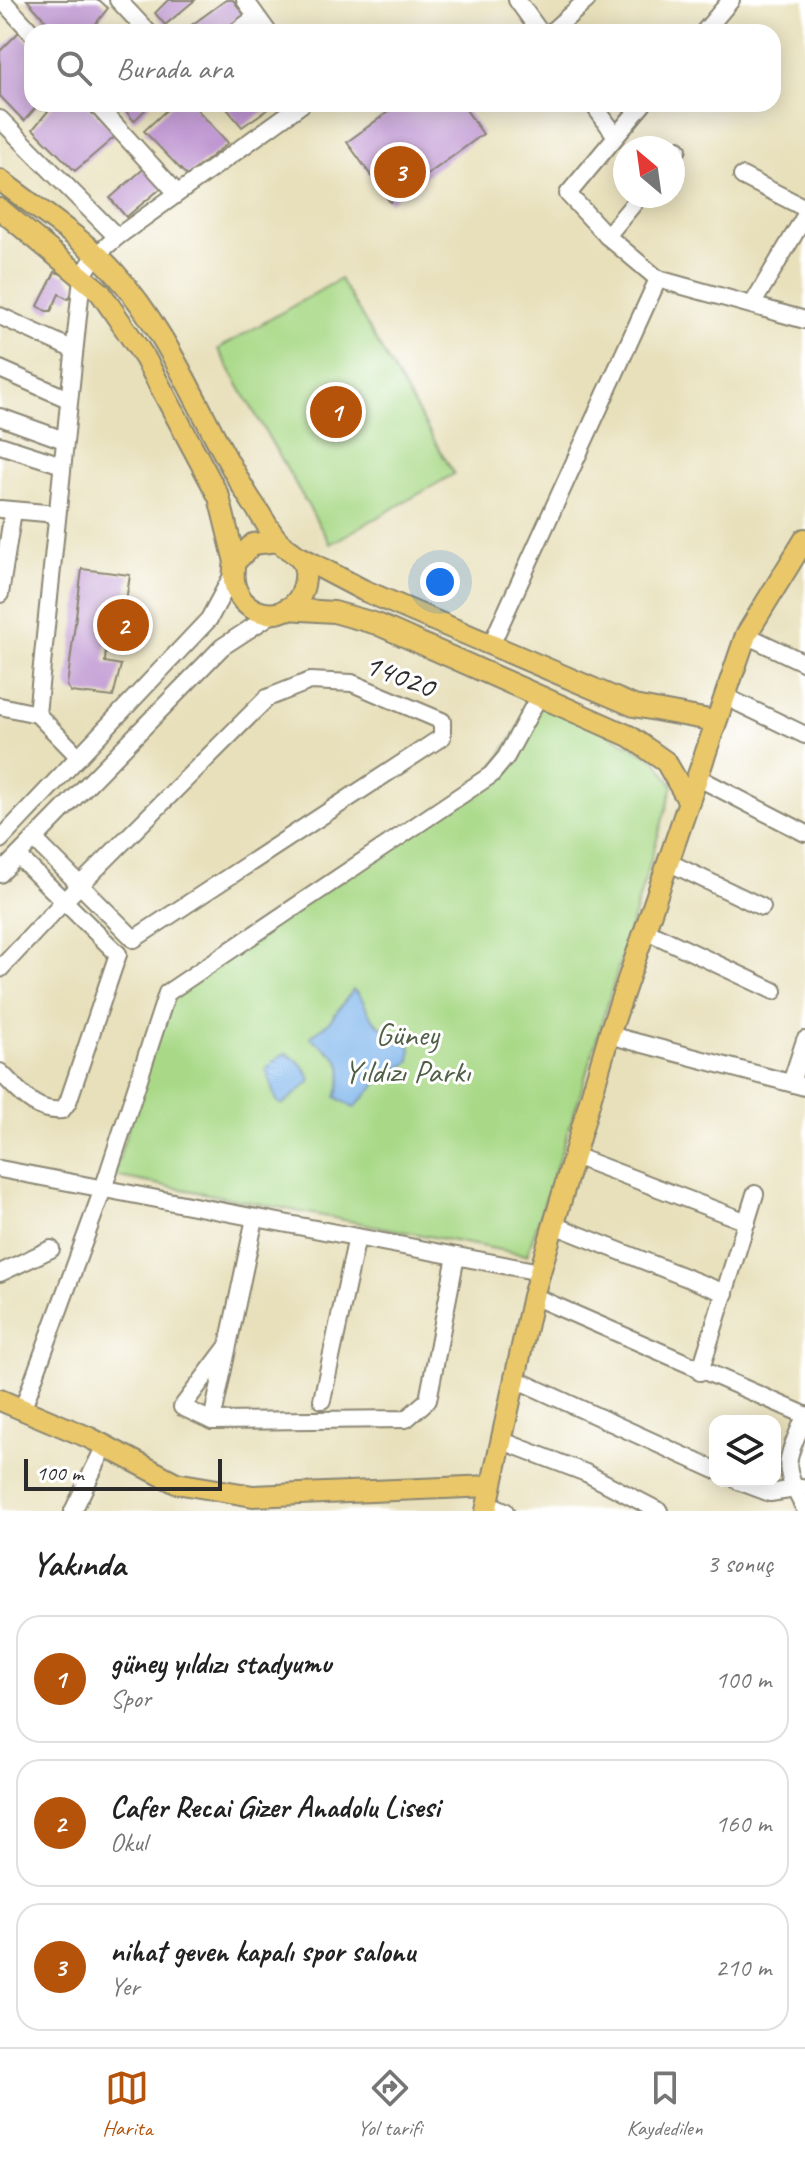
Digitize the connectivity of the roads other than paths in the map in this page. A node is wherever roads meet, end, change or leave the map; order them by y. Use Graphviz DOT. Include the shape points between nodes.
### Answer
graph roads {
  1 [pos="2,0"];
  2 [pos="118,0"];
  3 [pos="245,0"];
  4 [pos="517,0"];
  5 [pos="587,0"];
  6 [pos="731,0"];
  7 [pos="256,17"];
  8 [pos="24,24"];
  9 [pos="140,24"];
  10 [pos="247,24"];
  11 [pos="262,24"];
  12 [pos="534,24"];
  13 [pos="560,24"];
  14 [pos="711,24"];
  15 [pos="103,112"];
  16 [pos="291,112"];
  17 [pos="599,112"];
  18 [pos="636,112"];
  19 [pos="0,119"];
  20 [pos="616,136"];
  21 [pos="613,140"];
  22 [pos="742,176"];
  23 [pos="0,180"];
  24 [pos="176,192"];
  25 [pos="630,208"];
  26 [pos="805,208"];
  27 [pos="0,209"];
  28 [pos="805,216"];
  29 [pos="607,236"];
  30 [pos="117,237"];
  31 [pos="95,256"];
  32 [pos="82,277"];
  33 [pos="658,279"];
  34 [pos="752,305"];
  35 [pos="0,316"];
  36 [pos="805,320"];
  37 [pos="74,350"];
  38 [pos="0,369"];
  39 [pos="68,399"];
  40 [pos="0,417"];
  41 [pos="64,440"];
  42 [pos="0,445"];
  43 [pos="62,465"];
  44 [pos="6,510"];
  45 [pos="57,514"];
  46 [pos="805,539"];
  47 [pos="278,541"];
  48 [pos="300,557"];
  49 [pos="234,569"];
  50 [pos="0,594"];
  51 [pos="280,611"];
  52 [pos="746,635"];
  53 [pos="491,645"];
  54 [pos="805,663"];
  55 [pos="539,696"];
  56 [pos="724,696"];
  57 [pos="0,706"];
  58 [pos="37,714"];
  59 [pos="715,721"];
  60 [pos="805,735"];
  61 [pos="79,757"];
  62 [pos="697,777"];
  63 [pos="689,802"];
  64 [pos="805,833"];
  65 [pos="34,839"];
  66 [pos="0,840"];
  67 [pos="18,856"];
  68 [pos="668,862"];
  69 [pos="0,874"];
  70 [pos="80,885"];
  71 [pos="64,901"];
  72 [pos="762,907"];
  73 [pos="645,930"];
  74 [pos="134,939"];
  75 [pos="118,954"];
  76 [pos="0,969"];
  77 [pos="774,991"];
  78 [pos="609,1035"];
  79 [pos="805,1040"];
  80 [pos="0,1072"];
  81 [pos="798,1085"];
  82 [pos="574,1156"];
  83 [pos="0,1169"];
  84 [pos="103,1189"];
  85 [pos="755,1194"];
  86 [pos="255,1218"];
  87 [pos="747,1222"];
  88 [pos="554,1225"];
  89 [pos="357,1237"];
  90 [pos="51,1249"];
  91 [pos="456,1256"];
  92 [pos="540,1272"];
  93 [pos="0,1273"];
  94 [pos="725,1293"];
  95 [pos="533,1296"];
  96 [pos="227,1347"];
  97 [pos="700,1372"];
  98 [pos="513,1378"];
  99 [pos="0,1400"];
  100 [pos="322,1400"];
  101 [pos="23,1408"];
  102 [pos="805,1416"];
  103 [pos="286,1420"];
  104 [pos="340,1420"];
  105 [pos="212,1421"];
  106 [pos="500,1440"];
  107 [pos="105,1446"];
  108 [pos="709,1467"];
  109 [pos="751,1487"];
  110 [pos="799,1488"];
  111 [pos="266,1503"];
  112 [pos="492,1503"];
  113 [pos="805,1509"];
  114 [pos="73,1511"];
  115 [pos="659,1511"];
  1 -- 8 [label="street"];
  2 -- 9 [label="street"];
  3 -- 7 [label="street"];
  4 -- 12 [label="street"];
  5 -- 13 [label="street"];
  6 -- 14 [label="street"];
  7 -- 10 [label="street"];
  7 -- 11 [label="street"];
  15 -- 24 [label="street"];
  16 -- 24 [label="street"];
  17 -- 20 [label="street"];
  18 -- 20 [label="street"];
  19 -- 30 [label="street"];
  21 -- 29 [label="street" via="568,194"];
  22 -- 26 [label="street"];
  23 -- 31 [label="main road"];
  24 -- 30 [label="street"];
  25 -- 29 [label="street"];
  27 -- 32 [label="main road"];
  28 -- 34 [label="street"];
  29 -- 33 [label="street"];
  30 -- 31 [label="street"];
  31 -- 32 [label="street"];
  31 -- 47 [label="main road" via="142,306"];
  32 -- 37 [label="street"];
  32 -- 49 [label="main road" via="100,292 145,358 219,497"];
  33 -- 34 [label="street"];
  33 -- 53 [label="street"];
  34 -- 36 [label="street"];
  35 -- 37 [label="street"];
  37 -- 39 [label="street"];
  38 -- 39 [label="street"];
  39 -- 41 [label="street"];
  40 -- 41 [label="street"];
  41 -- 43 [label="street"];
  42 -- 43 [label="street"];
  43 -- 45 [label="street"];
  44 -- 45 [label="street"];
  44 -- 50 [label="street"];
  45 -- 58 [label="street"];
  46 -- 52 [label="main road"];
  47 -- 48 [label="main road"];
  47 -- 49 [label="main road" via="253,544"];
  48 -- 51 [label="main road" via="303,591"];
  48 -- 53 [label="main road"];
  49 -- 51 [label="main road" via="240,600 250,608"];
  49 -- 61 [label="street" via="209,619"];
  51 -- 55 [label="main road" via="334,612 377,624"];
  51 -- 65 [label="street" via="222,647"];
  52 -- 54 [label="street"];
  52 -- 56 [label="main road"];
  53 -- 59 [label="main road" via="634,706"];
  55 -- 63 [label="main road" via="629,736 666,762"];
  55 -- 84 [label="street" via="491,775 167,993"];
  56 -- 59 [label="main road"];
  56 -- 60 [label="street"];
  57 -- 58 [label="street"];
  58 -- 61 [label="street"];
  59 -- 62 [label="main road"];
  61 -- 66 [label="street"];
  62 -- 63 [label="main road"];
  62 -- 64 [label="street"];
  63 -- 68 [label="main road"];
  65 -- 67 [label="street"];
  65 -- 70 [label="street"];
  67 -- 69 [label="street"];
  67 -- 71 [label="street"];
  68 -- 72 [label="street"];
  68 -- 73 [label="main road"];
  70 -- 71 [label="street"];
  70 -- 74 [label="street"];
  70 -- 74 [label="street, 14020" via="267,698 310,681 352,683 442,721 442,737"];
  71 -- 75 [label="street"];
  71 -- 76 [label="street"];
  73 -- 77 [label="street"];
  73 -- 78 [label="main road"];
  74 -- 75 [label="street" via="129,950"];
  75 -- 80 [label="street" via="62,1110 47,1112 34,1105"];
  78 -- 81 [label="street"];
  78 -- 82 [label="main road"];
  79 -- 81 [label="street"];
  82 -- 87 [label="street"];
  82 -- 88 [label="main road"];
  83 -- 84 [label="street"];
  84 -- 86 [label="street"];
  84 -- 101 [label="street"];
  85 -- 87 [label="street"];
  86 -- 89 [label="street"];
  86 -- 96 [label="street"];
  87 -- 94 [label="street"];
  88 -- 92 [label="main road"];
  88 -- 94 [label="street"];
  89 -- 91 [label="street"];
  89 -- 100 [label="street"];
  90 -- 93 [label="street"];
  91 -- 92 [label="street"];
  91 -- 104 [label="street" via="428,1400 406,1419"];
  92 -- 95 [label="main road"];
  94 -- 97 [label="street"];
  95 -- 97 [label="street"];
  95 -- 98 [label="main road"];
  96 -- 105 [label="street"];
  96 -- 105 [label="street" via="182,1407"];
  97 -- 102 [label="street"];
  98 -- 106 [label="main road"];
  98 -- 108 [label="street"];
  99 -- 101 [label="main road"];
  100 -- 103 [label="street"];
  100 -- 104 [label="street"];
  101 -- 107 [label="main road"];
  102 -- 110 [label="street" via="786,1466"];
  103 -- 104 [label="street"];
  103 -- 105 [label="street"];
  106 -- 112 [label="main road"];
  106 -- 115 [label="street" via="586,1473"];
  107 -- 111 [label="main road" via="176,1483 253,1496"];
  107 -- 114 [label="street"];
  109 -- 110 [label="street" via="762,1492"];
  110 -- 113 [label="street"];
  111 -- 112 [label="main road"];
}
